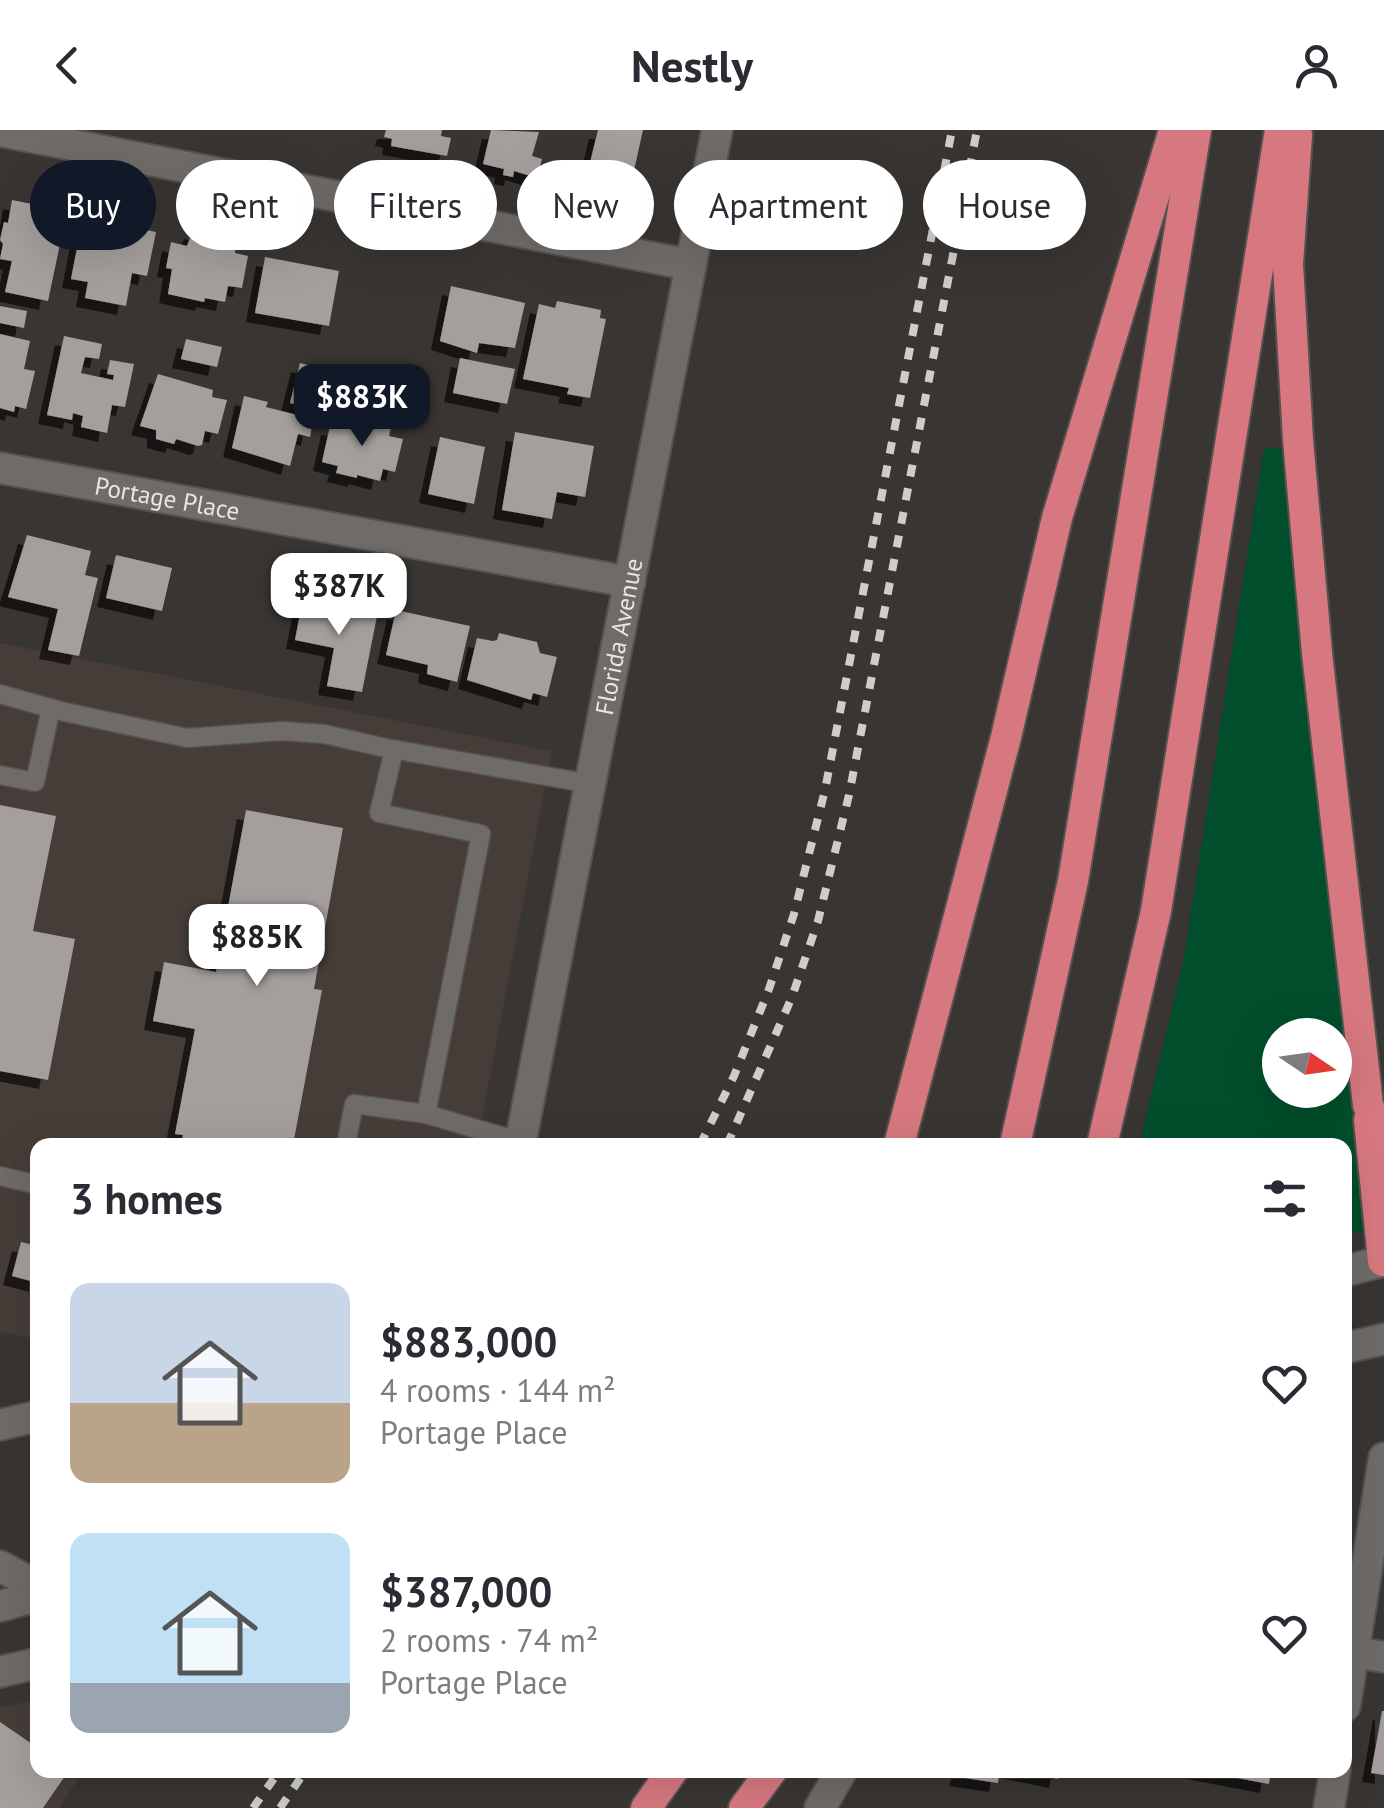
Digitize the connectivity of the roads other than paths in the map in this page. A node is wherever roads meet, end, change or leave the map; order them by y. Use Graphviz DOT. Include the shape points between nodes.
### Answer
graph roads {
  1 [pos="717,130"];
  2 [pos="1174,130"];
  3 [pos="1196,130"];
  4 [pos="1280,130"];
  5 [pos="1297,130"];
  6 [pos="0,131"];
  7 [pos="691,265"];
  8 [pos="0,468"];
  9 [pos="630,582"];
  10 [pos="0,694"];
  11 [pos="51,708"];
  12 [pos="394,750"];
  13 [pos="0,775"];
  14 [pos="591,784"];
  15 [pos="1368,1105"];
  16 [pos="426,1114"];
  17 [pos="347,1138"];
  18 [pos="501,1138"];
  19 [pos="521,1138"];
  20 [pos="901,1138"];
  21 [pos="1018,1138"];
  22 [pos="1104,1138"];
  23 [pos="1384,1140"];
  24 [pos="0,1176"];
  25 [pos="30,1183"];
  26 [pos="1383,1261"];
  27 [pos="1352,1269"];
  28 [pos="1384,1270"];
  29 [pos="1384,1339"];
  30 [pos="1352,1346"];
  31 [pos="30,1418"];
  32 [pos="0,1426"];
  33 [pos="1384,1458"];
  34 [pos="0,1566"];
  35 [pos="30,1583"];
  36 [pos="30,1598"];
  37 [pos="0,1606"];
  38 [pos="1361,1653"];
  39 [pos="30,1665"];
  40 [pos="0,1672"];
  41 [pos="1352,1683"];
  42 [pos="668,1778"];
  43 [pos="766,1778"];
  44 [pos="837,1778"];
  45 [pos="1334,1778"];
  46 [pos="646,1808"];
  47 [pos="744,1808"];
  48 [pos="820,1808"];
  49 [pos="1329,1808"];
  1 -- 7 [label="street, Florida Avenue"];
  2 -- 20 [label="highway" via="1057,518"];
  3 -- 21 [label="highway" via="1073,881"];
  4 -- 22 [label="highway" via="1156,911"];
  5 -- 15 [label="highway" via="1288,264 1298,440"];
  6 -- 7 [label="street"];
  7 -- 9 [label="street, Florida Avenue"];
  8 -- 9 [label="street, Portage Place"];
  9 -- 14 [label="street, Florida Avenue"];
  10 -- 11 [label="lane"];
  11 -- 12 [label="lane" via="187,738 281,731"];
  11 -- 13 [label="lane" via="35,782"];
  12 -- 14 [label="lane"];
  12 -- 16 [label="lane" via="379,813 481,834"];
  14 -- 19 [label="street, Florida Avenue"];
  15 -- 23 [label="highway"];
  15 -- 26 [label="highway"];
  16 -- 17 [label="lane" via="354,1104"];
  16 -- 18 [label="lane"];
  24 -- 25 [label="lane"];
  26 -- 27 [label="street"];
  26 -- 28 [label="street"];
  29 -- 30 [label="street"];
  31 -- 32 [label="street"];
  33 -- 38 [label="street"];
  34 -- 35 [label="street"];
  36 -- 37 [label="street"];
  38 -- 41 [label="street"];
  39 -- 40 [label="street"];
  42 -- 46 [label="highway"];
  43 -- 47 [label="highway"];
  44 -- 48 [label="street"];
  45 -- 49 [label="street"];
}
